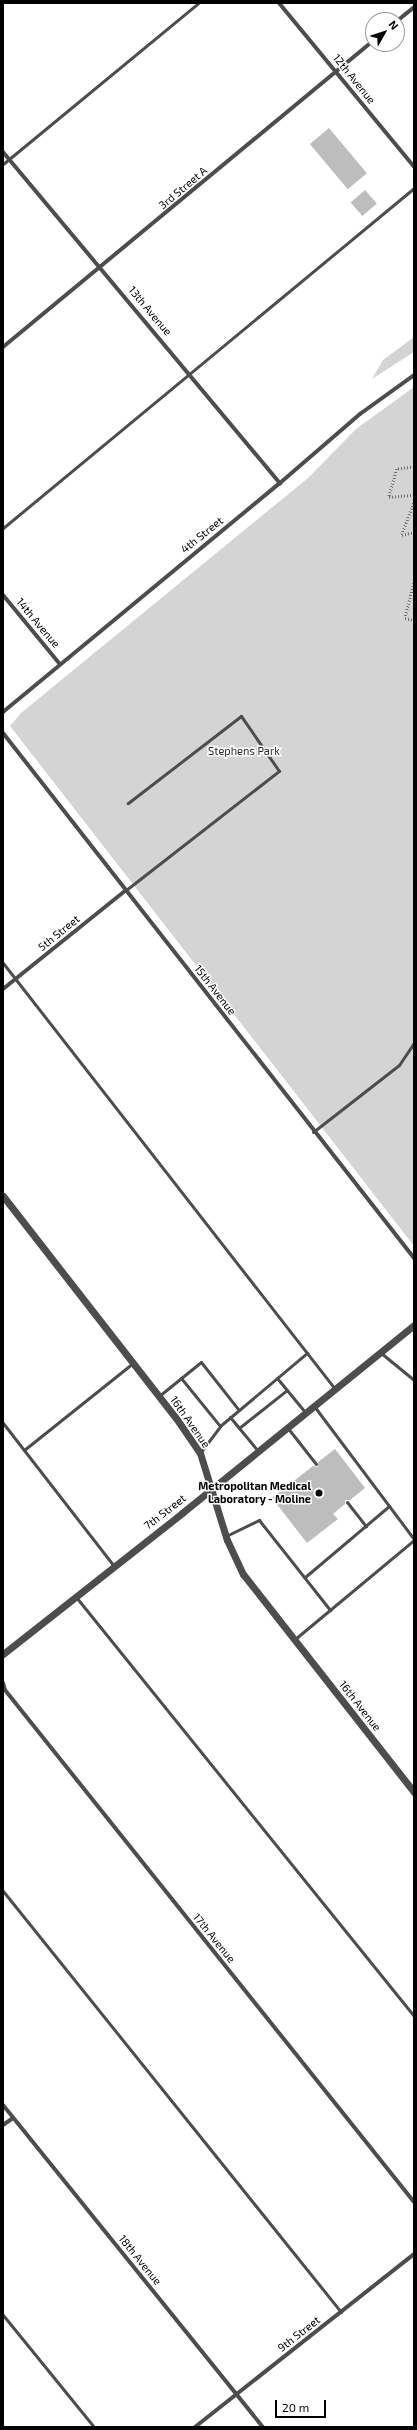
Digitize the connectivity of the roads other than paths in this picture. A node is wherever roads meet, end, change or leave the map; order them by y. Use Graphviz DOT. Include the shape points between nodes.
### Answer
graph roads {
  1 [pos="198,3"];
  2 [pos="279,3"];
  3 [pos="414,7"];
  4 [pos="405,14"];
  5 [pos="365,48"];
  6 [pos="336,72"];
  7 [pos="3,152"];
  8 [pos="9,159"];
  9 [pos="3,164"];
  10 [pos="414,167"];
  11 [pos="414,188"];
  12 [pos="102,267"];
  13 [pos="3,347"];
  14 [pos="191,374"];
  15 [pos="414,375"];
  16 [pos="280,483"];
  17 [pos="3,528"];
  18 [pos="3,595"];
  19 [pos="59,663"];
  20 [pos="3,712"];
  21 [pos="3,733"];
  22 [pos="128,803"];
  23 [pos="126,890"];
  24 [pos="3,963"];
  25 [pos="16,979"];
  26 [pos="3,989"];
  27 [pos="414,1043"];
  28 [pos="313,1132"];
  29 [pos="3,1196"];
  30 [pos="414,1258"];
  31 [pos="414,1325"];
  32 [pos="380,1352"];
  33 [pos="307,1353"];
  34 [pos="133,1363"];
  35 [pos="181,1378"];
  36 [pos="277,1378"];
  37 [pos="414,1380"];
  38 [pos="335,1389"];
  39 [pos="287,1390"];
  40 [pos="159,1396"];
  41 [pos="313,1406"];
  42 [pos="238,1409"];
  43 [pos="306,1412"];
  44 [pos="230,1417"];
  45 [pos="3,1423"];
  46 [pos="220,1426"];
  47 [pos="287,1427"];
  48 [pos="239,1428"];
  49 [pos="24,1450"];
  50 [pos="258,1451"];
  51 [pos="200,1453"];
  52 [pos="316,1464"];
  53 [pos="212,1488"];
  54 [pos="347,1502"];
  55 [pos="389,1506"];
  56 [pos="366,1526"];
  57 [pos="226,1536"];
  58 [pos="414,1539"];
  59 [pos="114,1566"];
  60 [pos="305,1576"];
  61 [pos="76,1597"];
  62 [pos="330,1610"];
  63 [pos="294,1640"];
  64 [pos="3,1654"];
  65 [pos="3,1684"];
  66 [pos="414,1792"];
  67 [pos="3,1891"];
  68 [pos="414,2016"];
  69 [pos="3,2105"];
  70 [pos="13,2118"];
  71 [pos="3,2125"];
  72 [pos="414,2202"];
  73 [pos="414,2254"];
  74 [pos="341,2312"];
  75 [pos="3,2315"];
  76 [pos="237,2394"];
  77 [pos="94,2427"];
  78 [pos="195,2427"];
  79 [pos="263,2427"];
  1 -- 8 [label="lane"];
  2 -- 6 [label="street, 12th Avenue"];
  3 -- 4 [label="street"];
  5 -- 6 [label="street, 3rd Street A"];
  6 -- 10 [label="street, 12th Avenue"];
  6 -- 12 [label="street, 3rd Street A"];
  7 -- 8 [label="street, 13th Avenue"];
  8 -- 9 [label="lane"];
  8 -- 12 [label="street, 13th Avenue"];
  11 -- 14 [label="lane"];
  12 -- 13 [label="street, 3rd Street A"];
  12 -- 14 [label="street, 13th Avenue"];
  14 -- 16 [label="street, 13th Avenue"];
  14 -- 17 [label="lane"];
  15 -- 16 [label="street, 4th Street" via="360,414"];
  16 -- 19 [label="street, 4th Street"];
  18 -- 19 [label="street, 14th Avenue"];
  19 -- 20 [label="street, 4th Street"];
  21 -- 23 [label="street, 15th Avenue"];
  22 -- 23 [label="lane" via="241,716 279,771"];
  23 -- 25 [label="street, 5th Street"];
  23 -- 28 [label="street, 15th Avenue"];
  24 -- 25 [label="lane"];
  25 -- 26 [label="street, 5th Street"];
  25 -- 33 [label="lane"];
  27 -- 28 [label="lane" via="399,1065"];
  28 -- 30 [label="street, 15th Avenue"];
  29 -- 34 [label="street, 16th Avenue"];
  31 -- 32 [label="street, 7th Street"];
  32 -- 37 [label="lane"];
  32 -- 38 [label="street, 7th Street"];
  33 -- 36 [label="lane"];
  33 -- 38 [label="lane"];
  34 -- 40 [label="street, 16th Avenue"];
  34 -- 49 [label="lane"];
  35 -- 40 [label="lane"];
  35 -- 42 [label="lane" via="201,1362"];
  35 -- 46 [label="lane"];
  36 -- 39 [label="lane"];
  36 -- 42 [label="lane"];
  38 -- 41 [label="street, 7th Street"];
  39 -- 43 [label="lane"];
  39 -- 48 [label="lane"];
  40 -- 51 [label="street, 16th Avenue"];
  41 -- 43 [label="street, 7th Street"];
  41 -- 55 [label="lane"];
  42 -- 44 [label="lane"];
  43 -- 47 [label="street, 7th Street"];
  44 -- 46 [label="lane"];
  44 -- 48 [label="lane"];
  45 -- 49 [label="lane"];
  46 -- 51 [label="lane"];
  47 -- 50 [label="street, 7th Street"];
  47 -- 52 [label="lane"];
  48 -- 50 [label="lane"];
  49 -- 59 [label="lane"];
  50 -- 53 [label="street, 7th Street"];
  51 -- 53 [label="street, 16th Avenue"];
  53 -- 57 [label="street, 16th Avenue"];
  53 -- 59 [label="street, 7th Street"];
  54 -- 56 [label="lane"];
  55 -- 56 [label="lane"];
  55 -- 58 [label="lane"];
  56 -- 60 [label="lane"];
  57 -- 60 [label="lane" via="259,1520"];
  57 -- 63 [label="street, 16th Avenue" via="243,1574"];
  58 -- 62 [label="lane"];
  59 -- 61 [label="street, 7th Street"];
  60 -- 62 [label="lane"];
  61 -- 64 [label="street, 7th Street"];
  61 -- 68 [label="lane"];
  62 -- 63 [label="lane"];
  63 -- 66 [label="street, 16th Avenue"];
  65 -- 72 [label="street, 17th Avenue" via="5,1690"];
  67 -- 74 [label="lane"];
  69 -- 70 [label="street, 18th Avenue"];
  70 -- 71 [label="street"];
  70 -- 76 [label="street, 18th Avenue"];
  73 -- 74 [label="street, 9th Street"];
  74 -- 76 [label="street, 9th Street"];
  75 -- 77 [label="lane"];
  76 -- 78 [label="street, 9th Street"];
  76 -- 79 [label="street, 18th Avenue"];
}
